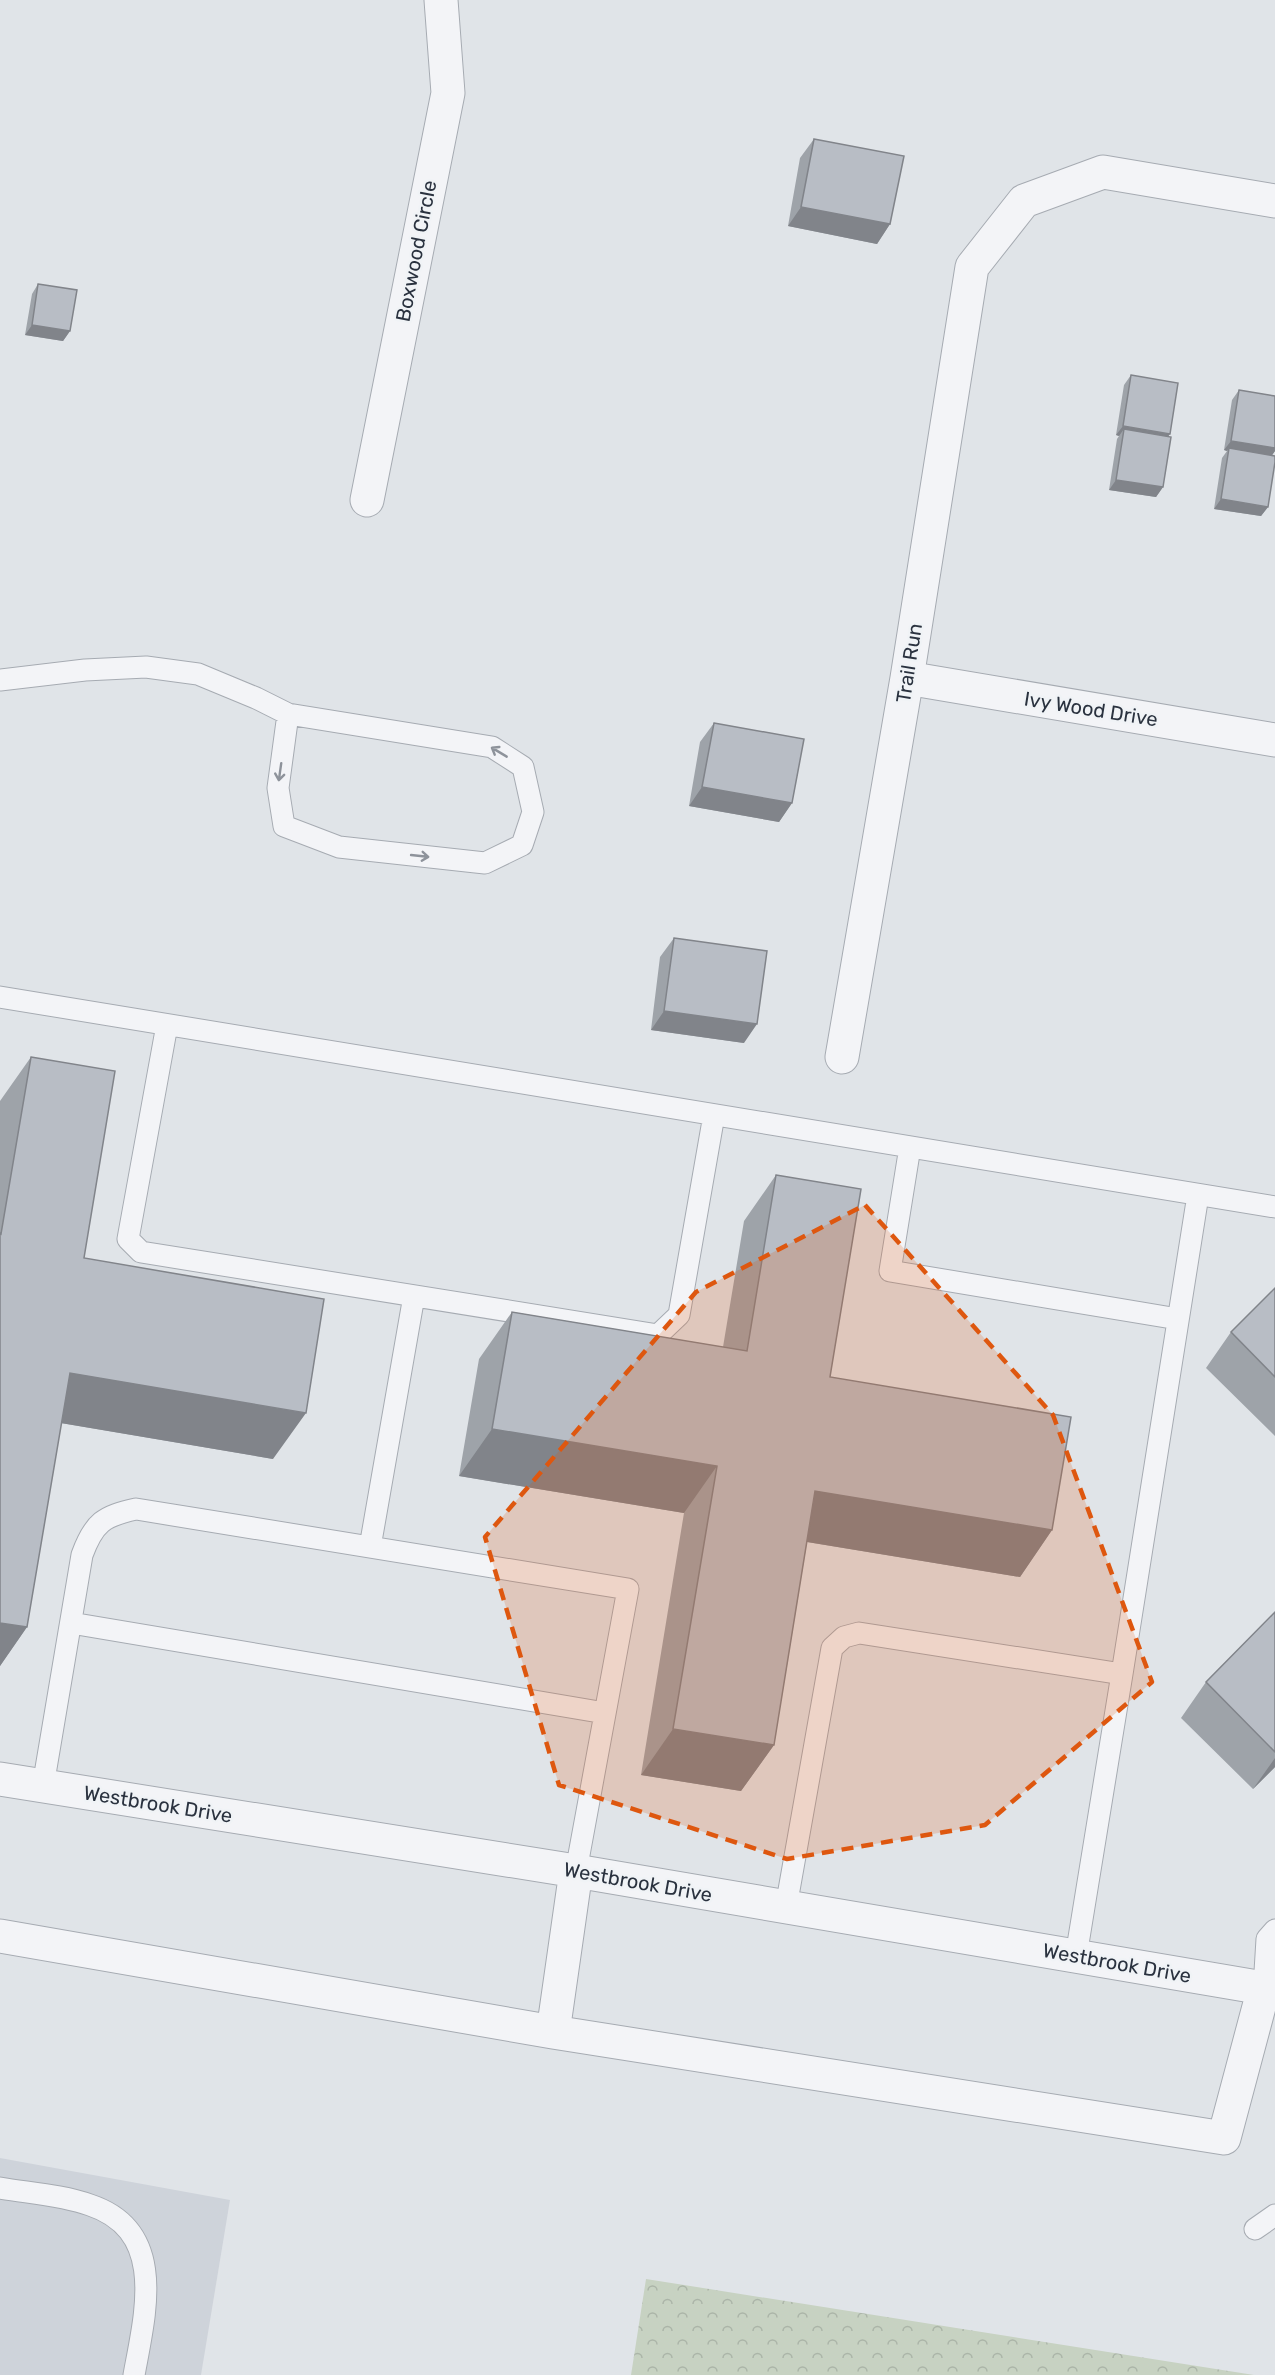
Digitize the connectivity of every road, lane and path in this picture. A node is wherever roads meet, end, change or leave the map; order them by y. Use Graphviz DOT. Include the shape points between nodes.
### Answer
graph roads {
  1 [pos="441,0"];
  2 [pos="1275,201"];
  3 [pos="367,500"];
  4 [pos="907,678"];
  5 [pos="0,680"];
  6 [pos="288,714"];
  7 [pos="1275,740"];
  8 [pos="0,997"];
  9 [pos="167,1024"];
  10 [pos="842,1057"];
  11 [pos="714,1115"];
  12 [pos="910,1147"];
  13 [pos="1198,1195"];
  14 [pos="1275,1208"];
  15 [pos="414,1296"];
  16 [pos="1178,1319"];
  17 [pos="370,1547"];
  18 [pos="70,1623"];
  19 [pos="1122,1674"];
  20 [pos="605,1713"];
  21 [pos="0,1779"];
  22 [pos="43,1786"];
  23 [pos="576,1872"];
  24 [pos="786,1907"];
  25 [pos="1275,1930"];
  26 [pos="0,1936"];
  27 [pos="1076,1956"];
  28 [pos="1269,1989"];
  29 [pos="553,2032"];
  30 [pos="0,2187"];
  31 [pos="1275,2215"];
  32 [pos="1255,2229"];
  33 [pos="134,2375"];
  1 -- 3 [label="street, Boxwood Circle" via="447,93"];
  2 -- 4 [label="street, Trail Run" via="1102,172 1024,201 972,267"];
  4 -- 7 [label="street, Ivy Wood Drive"];
  4 -- 10 [label="street, Trail Run"];
  5 -- 6 [label="lane" via="146,667 198,675"];
  6 -- 6 [label="lane, one-way" via="278,788 284,826 339,847 485,863 522,845 533,812 523,767 492,747"];
  8 -- 9 [label="lane"];
  9 -- 11 [label="lane"];
  9 -- 15 [label="lane" via="128,1239 141,1251"];
  11 -- 12 [label="lane"];
  11 -- 15 [label="lane" via="678,1315 658,1335"];
  12 -- 13 [label="lane"];
  12 -- 16 [label="lane" via="890,1271"];
  13 -- 14 [label="lane"];
  13 -- 16 [label="lane"];
  15 -- 17 [label="lane"];
  16 -- 19 [label="lane"];
  17 -- 18 [label="lane" via="136,1509 112,1514 97,1525 87,1540"];
  17 -- 20 [label="lane" via="628,1589"];
  18 -- 20 [label="lane"];
  18 -- 22 [label="lane"];
  19 -- 24 [label="lane" via="859,1633 844,1637 832,1648"];
  19 -- 27 [label="lane"];
  20 -- 23 [label="lane"];
  21 -- 22 [label="street, Westbrook Drive"];
  22 -- 23 [label="street, Westbrook Drive"];
  23 -- 24 [label="street, Westbrook Drive"];
  23 -- 29 [label="street"];
  24 -- 27 [label="street, Westbrook Drive"];
  25 -- 28 [label="lane" via="1267,1939"];
  26 -- 29 [label="street"];
  27 -- 28 [label="street, Westbrook Drive"];
  28 -- 29 [label="street" via="1224,2138"];
  30 -- 33 [label="lane" via="91,2205 125,2225 137,2240 145,2263 146,2307"];
  31 -- 32 [label="lane"];
}
